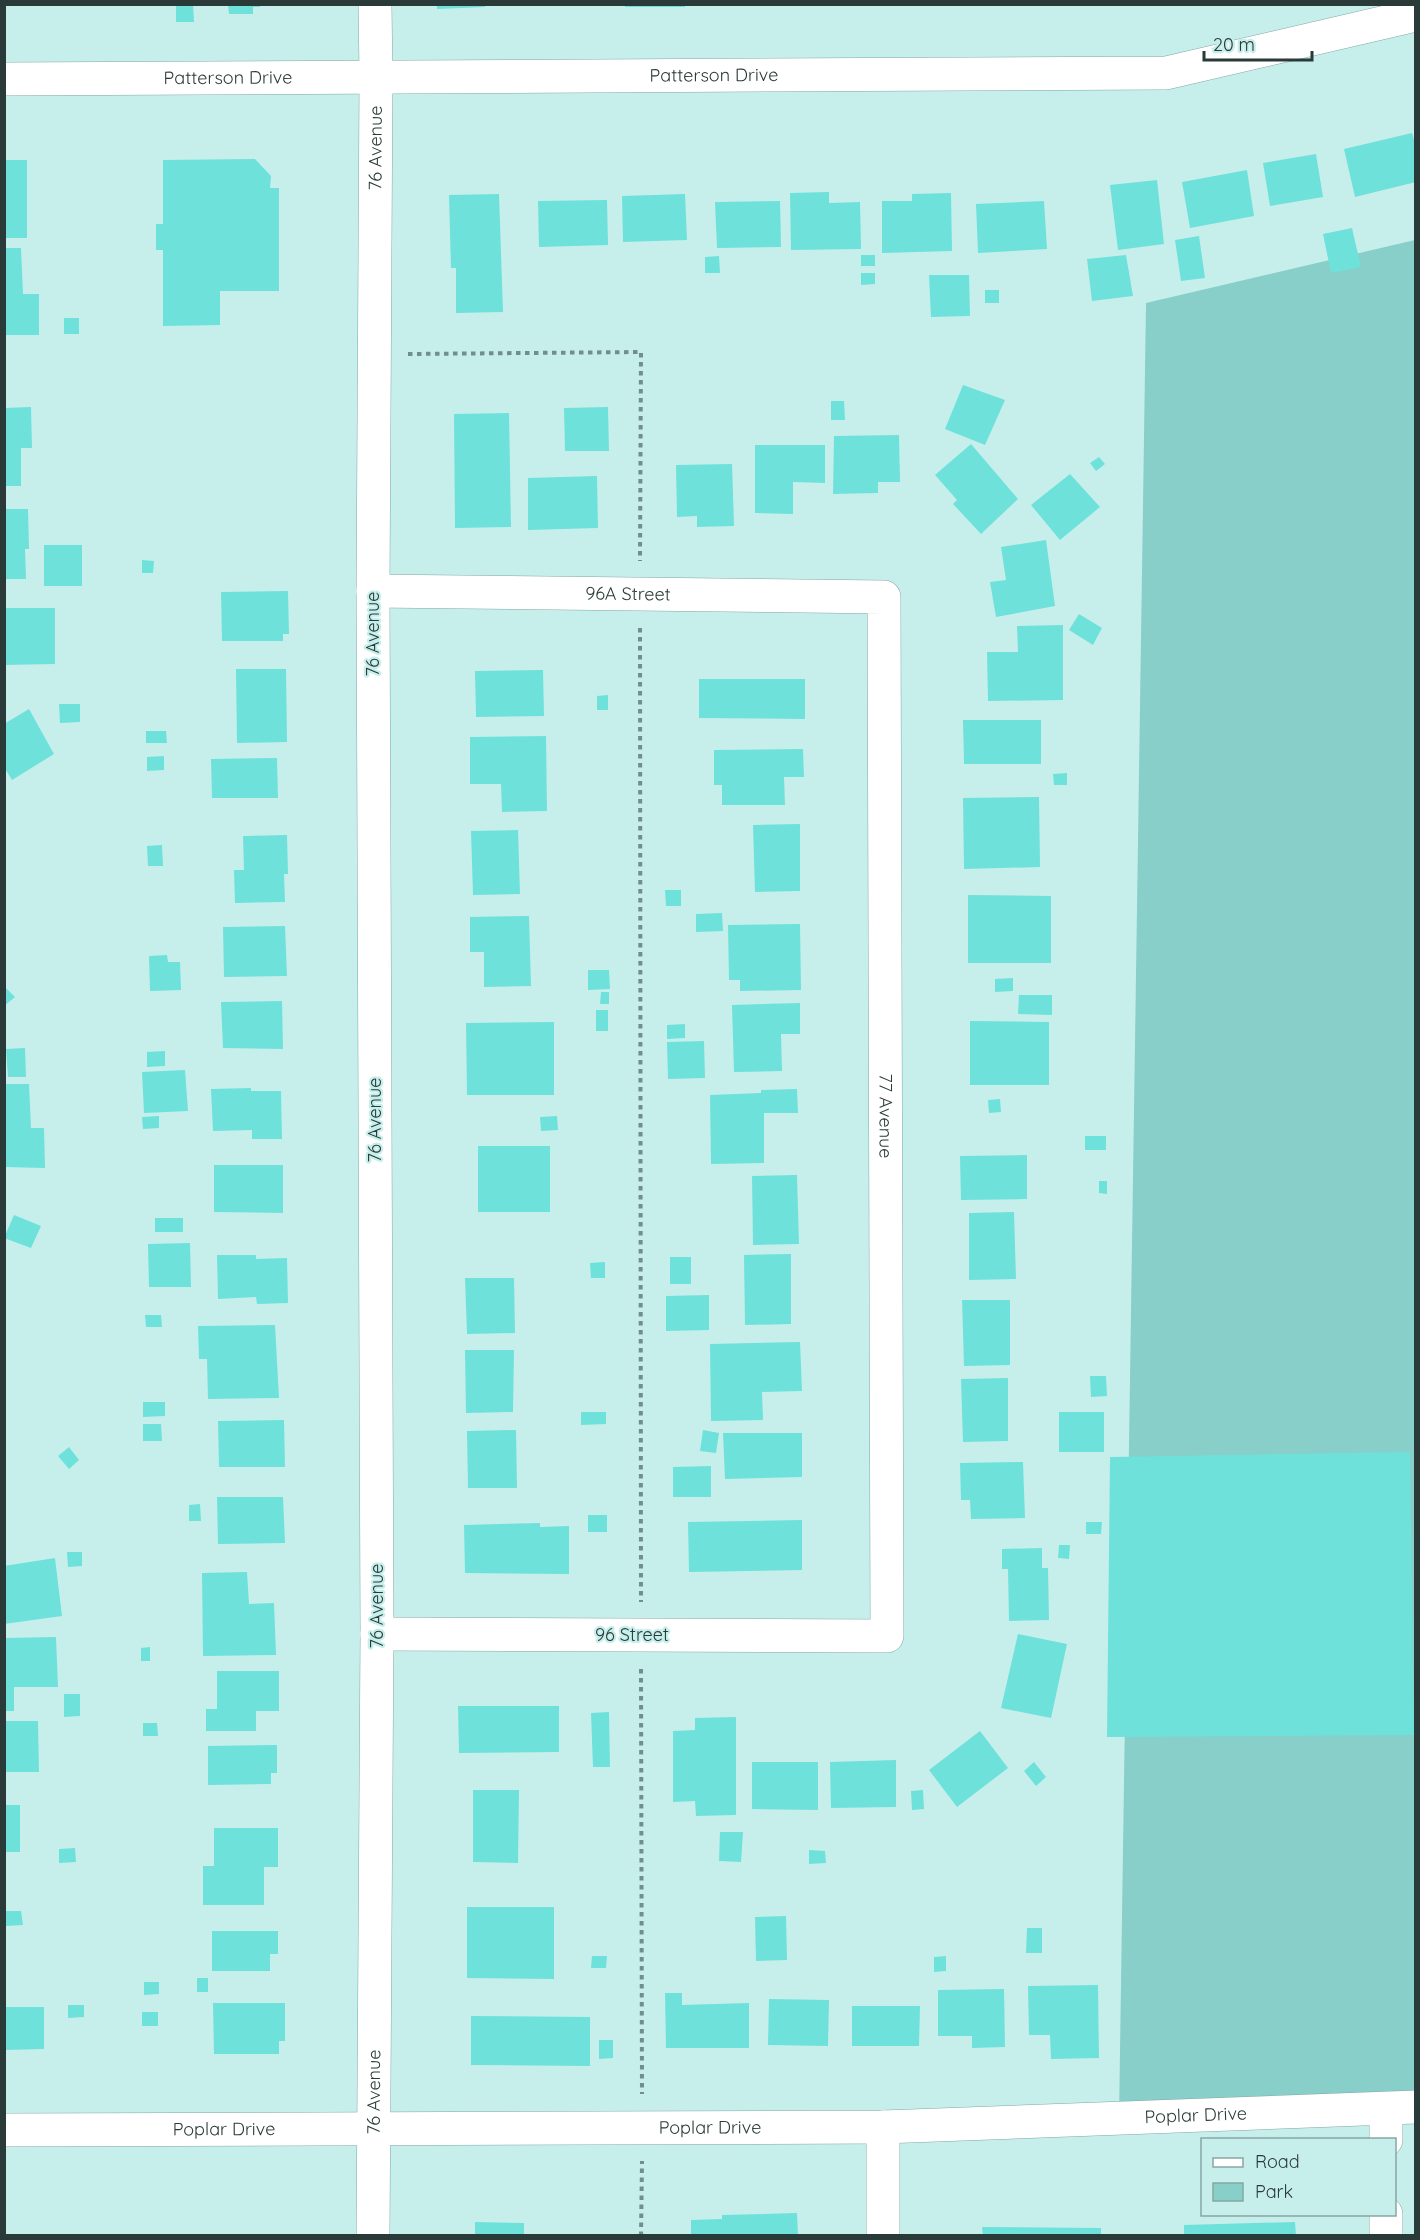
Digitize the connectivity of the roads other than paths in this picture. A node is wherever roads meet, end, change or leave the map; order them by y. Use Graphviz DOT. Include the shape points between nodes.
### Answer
graph roads {
  1 [pos="375,4"];
  2 [pos="1416,15"];
  3 [pos="376,77"];
  4 [pos="4,79"];
  5 [pos="373,591"];
  6 [pos="884,597"];
  7 [pos="378,1634"];
  8 [pos="887,1636"];
  9 [pos="1396,2118"];
  10 [pos="883,2127"];
  11 [pos="374,2129"];
  12 [pos="4,2130"];
  13 [pos="1386,2216"];
  14 [pos="373,2235"];
  15 [pos="883,2235"];
  16 [pos="1386,2235"];
  1 -- 3 [label="street, 76 Avenue"];
  2 -- 3 [label="street, Patterson Drive" via="1166,73"];
  3 -- 4 [label="street, Patterson Drive"];
  3 -- 5 [label="street, 76 Avenue"];
  5 -- 6 [label="street, 96A Street"];
  5 -- 7 [label="street, 76 Avenue"];
  6 -- 8 [label="street, 77 Avenue"];
  7 -- 8 [label="street, 96 Street"];
  7 -- 11 [label="street, 76 Avenue"];
  9 -- 10 [label="street, Poplar Drive"];
  10 -- 11 [label="street, Poplar Drive"];
  10 -- 15 [label="street"];
  11 -- 12 [label="street, Poplar Drive"];
  11 -- 14 [label="street, 76 Avenue"];
  13 -- 16 [label="street"];
}
